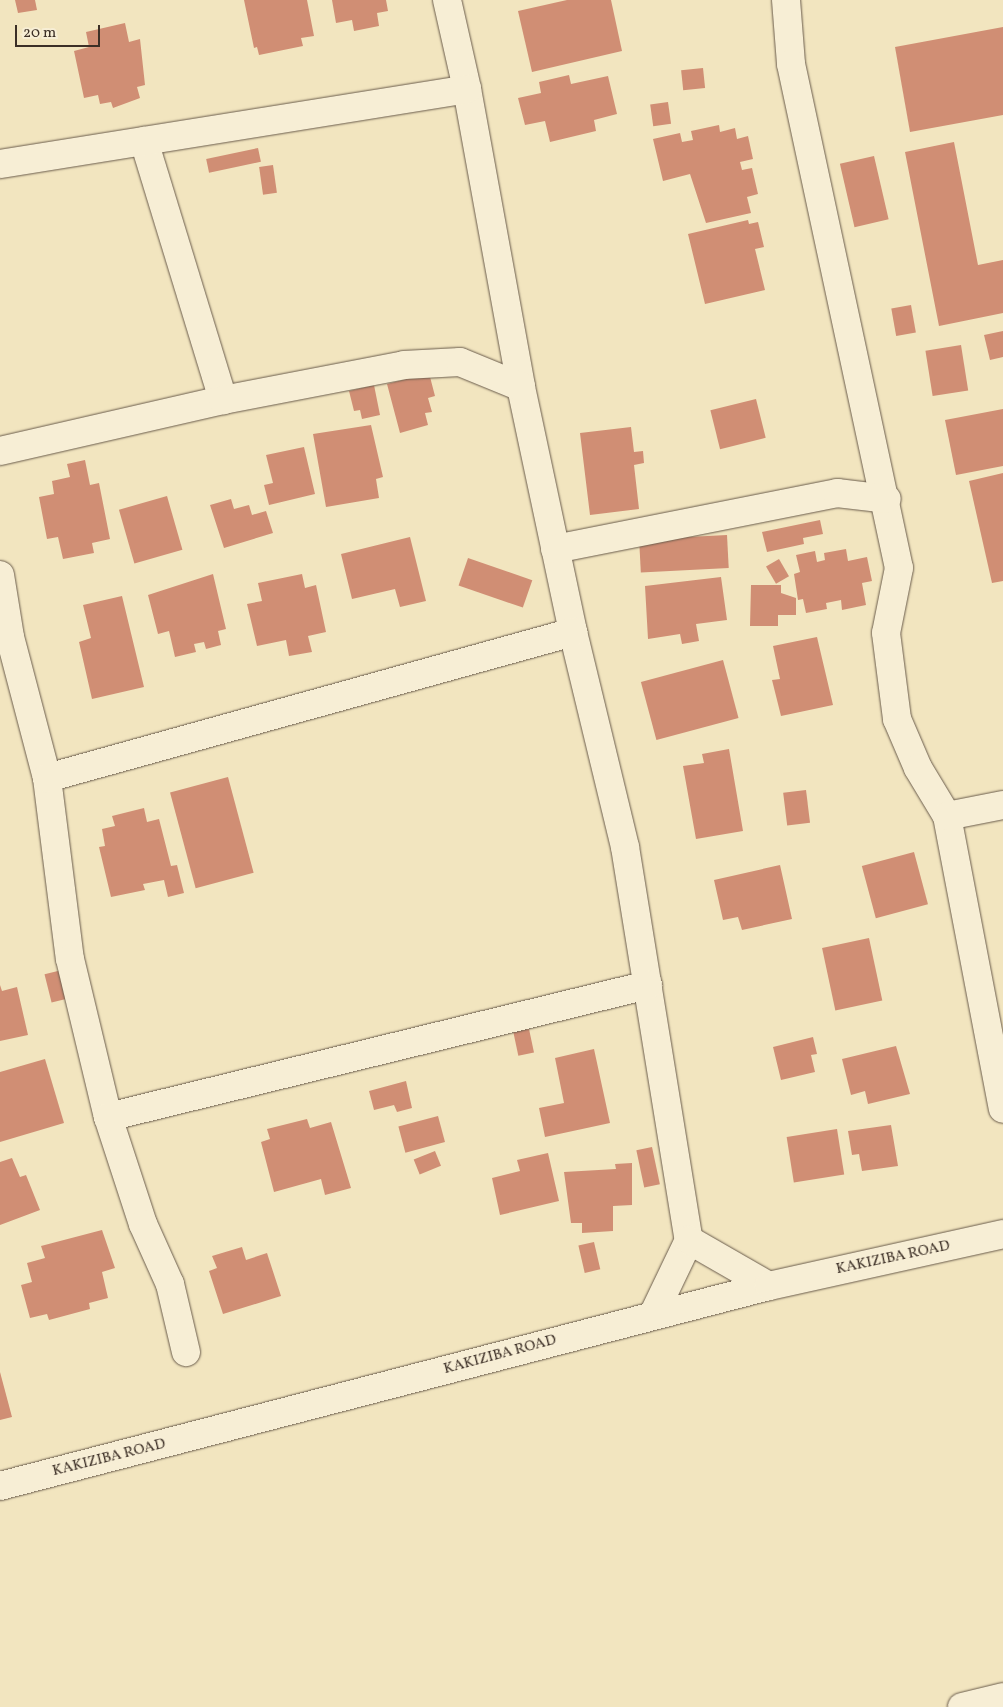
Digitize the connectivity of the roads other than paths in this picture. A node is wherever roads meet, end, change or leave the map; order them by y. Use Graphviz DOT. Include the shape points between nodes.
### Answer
graph roads {
  1 [pos="448,0"];
  2 [pos="786,0"];
  3 [pos="468,89"];
  4 [pos="144,141"];
  5 [pos="0,164"];
  6 [pos="521,387"];
  7 [pos="223,400"];
  8 [pos="0,451"];
  9 [pos="887,499"];
  10 [pos="555,548"];
  11 [pos="0,575"];
  12 [pos="573,632"];
  13 [pos="5,634"];
  14 [pos="47,778"];
  15 [pos="1003,805"];
  16 [pos="947,816"];
  17 [pos="648,985"];
  18 [pos="1003,1109"];
  19 [pos="108,1117"];
  20 [pos="1003,1234"];
  21 [pos="690,1240"];
  22 [pos="769,1286"];
  23 [pos="653,1315"];
  24 [pos="186,1352"];
  25 [pos="0,1486"];
  26 [pos="1003,1697"];
  27 [pos="962,1707"];
  1 -- 3 [label="street"];
  2 -- 9 [label="street" via="791,64"];
  3 -- 4 [label="street"];
  3 -- 6 [label="street"];
  4 -- 5 [label="street"];
  4 -- 7 [label="street"];
  6 -- 7 [label="street" via="460,362 404,366"];
  6 -- 10 [label="street"];
  7 -- 8 [label="street"];
  9 -- 10 [label="street" via="837,493"];
  9 -- 16 [label="street" via="899,568 886,633 896,719 918,768"];
  10 -- 12 [label="street"];
  11 -- 13 [label="street"];
  12 -- 14 [label="street"];
  12 -- 17 [label="street" via="625,847"];
  13 -- 14 [label="street"];
  14 -- 19 [label="street" via="70,959"];
  15 -- 16 [label="street"];
  16 -- 18 [label="street"];
  17 -- 19 [label="street"];
  17 -- 21 [label="street"];
  19 -- 24 [label="street" via="143,1224 170,1284"];
  20 -- 22 [label="street, KAKIZIBA ROAD"];
  21 -- 22 [label="street"];
  21 -- 23 [label="street"];
  22 -- 23 [label="street, KAKIZIBA ROAD"];
  23 -- 25 [label="street, KAKIZIBA ROAD"];
  26 -- 27 [label="street"];
}
